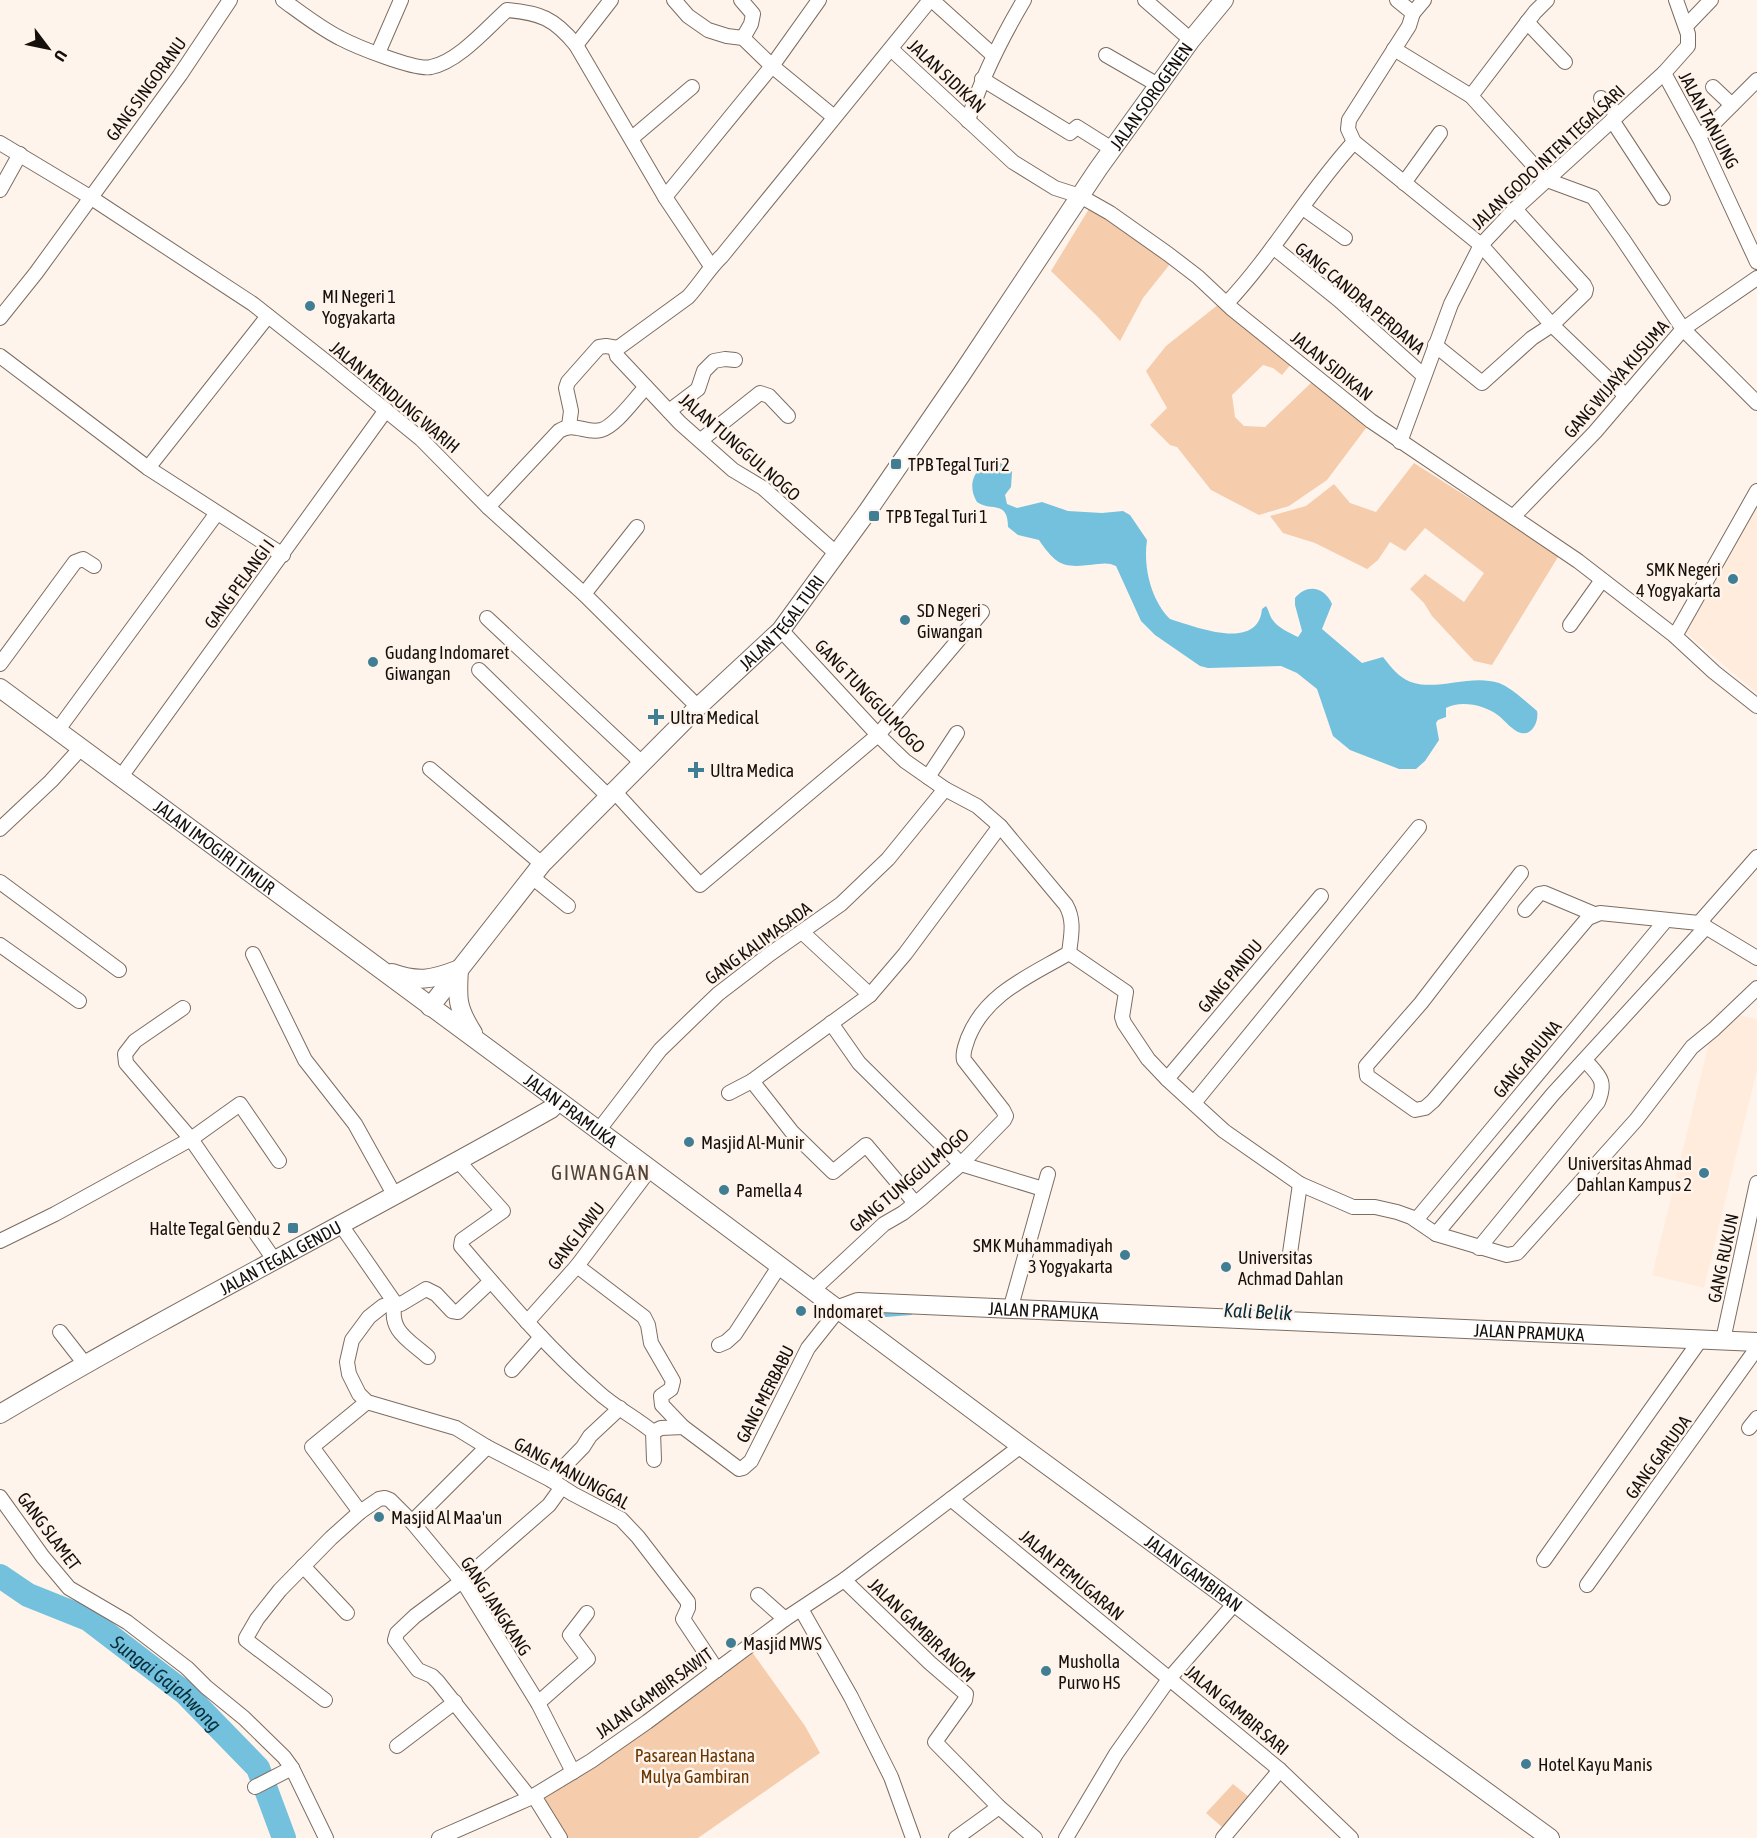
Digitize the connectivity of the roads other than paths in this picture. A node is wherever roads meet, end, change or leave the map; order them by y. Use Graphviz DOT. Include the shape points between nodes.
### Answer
graph roads {
  1 [pos="230,0"];
  2 [pos="283,0"];
  3 [pos="402,0"];
  4 [pos="611,0"];
  5 [pos="674,0"];
  6 [pos="741,0"];
  7 [pos="819,0"];
  8 [pos="931,0"];
  9 [pos="1024,0"];
  10 [pos="1145,0"];
  11 [pos="1224,0"];
  12 [pos="1397,0"];
  13 [pos="1424,0"];
  14 [pos="1547,0"];
  15 [pos="1676,0"];
  16 [pos="1711,0"];
  17 [pos="507,5"];
  18 [pos="1413,13"];
  19 [pos="1527,22"];
  20 [pos="1686,26"];
  21 [pos="742,38"];
  22 [pos="1191,40"];
  23 [pos="576,45"];
  24 [pos="891,49"];
  25 [pos="1394,49"];
  26 [pos="378,53"];
  27 [pos="993,55"];
  28 [pos="1106,55"];
  29 [pos="1564,62"];
  30 [pos="772,66"];
  31 [pos="1664,73"];
  32 [pos="982,79"];
  33 [pos="1757,80"];
  34 [pos="1158,85"];
  35 [pos="692,87"];
  36 [pos="1713,87"];
  37 [pos="1470,96"];
  38 [pos="1601,98"];
  39 [pos="1732,105"];
  40 [pos="834,117"];
  41 [pos="1615,118"];
  42 [pos="968,121"];
  43 [pos="1706,131"];
  44 [pos="1440,133"];
  45 [pos="632,138"];
  46 [pos="1354,142"];
  47 [pos="0,143"];
  48 [pos="1112,149"];
  49 [pos="20,154"];
  50 [pos="1547,180"];
  51 [pos="1404,183"];
  52 [pos="0,190"];
  53 [pos="1080,196"];
  54 [pos="90,197"];
  55 [pos="665,197"];
  56 [pos="1663,198"];
  57 [pos="1303,208"];
  58 [pos="1515,209"];
  59 [pos="1345,238"];
  60 [pos="1481,245"];
  61 [pos="1754,245"];
  62 [pos="1273,247"];
  63 [pos="1757,262"];
  64 [pos="711,266"];
  65 [pos="1757,278"];
  66 [pos="1227,303"];
  67 [pos="268,316"];
  68 [pos="0,318"];
  69 [pos="1552,325"];
  70 [pos="1683,329"];
  71 [pos="1435,345"];
  72 [pos="618,348"];
  73 [pos="0,356"];
  74 [pos="735,360"];
  75 [pos="1424,376"];
  76 [pos="646,387"];
  77 [pos="1626,396"];
  78 [pos="1757,403"];
  79 [pos="386,410"];
  80 [pos="669,411"];
  81 [pos="788,416"];
  82 [pos="569,426"];
  83 [pos="700,440"];
  84 [pos="1400,442"];
  85 [pos="148,468"];
  86 [pos="1757,490"];
  87 [pos="488,507"];
  88 [pos="217,513"];
  89 [pos="1513,517"];
  90 [pos="637,527"];
  91 [pos="837,554"];
  92 [pos="283,555"];
  93 [pos="94,566"];
  94 [pos="1602,580"];
  95 [pos="584,594"];
  96 [pos="982,612"];
  97 [pos="487,618"];
  98 [pos="1570,625"];
  99 [pos="781,630"];
  100 [pos="1675,636"];
  101 [pos="0,664"];
  102 [pos="479,670"];
  103 [pos="0,688"];
  104 [pos="1757,706"];
  105 [pos="698,707"];
  106 [pos="57,731"];
  107 [pos="957,733"];
  108 [pos="879,735"];
  109 [pos="81,748"];
  110 [pos="642,763"];
  111 [pos="430,769"];
  112 [pos="120,777"];
  113 [pos="928,777"];
  114 [pos="945,789"];
  115 [pos="611,793"];
  116 [pos="1000,826"];
  117 [pos="1419,827"];
  118 [pos="0,829"];
  119 [pos="1757,857"];
  120 [pos="537,871"];
  121 [pos="1521,873"];
  122 [pos="0,882"];
  123 [pos="1320,896"];
  124 [pos="568,906"];
  125 [pos="1525,910"];
  126 [pos="1594,914"];
  127 [pos="1666,920"];
  128 [pos="1702,925"];
  129 [pos="802,932"];
  130 [pos="0,945"];
  131 [pos="1069,953"];
  132 [pos="253,954"];
  133 [pos="1757,958"];
  134 [pos="459,969"];
  135 [pos="119,970"];
  136 [pos="380,970"];
  137 [pos="1757,988"];
  138 [pos="870,995"];
  139 [pos="79,1001"];
  140 [pos="430,1006"];
  141 [pos="183,1008"];
  142 [pos="831,1023"];
  143 [pos="479,1043"];
  144 [pos="1584,1060"];
  145 [pos="1167,1079"];
  146 [pos="752,1081"];
  147 [pos="729,1093"];
  148 [pos="559,1101"];
  149 [pos="1194,1103"];
  150 [pos="598,1131"];
  151 [pos="190,1139"];
  152 [pos="279,1161"];
  153 [pos="459,1162"];
  154 [pos="961,1164"];
  155 [pos="650,1170"];
  156 [pos="1048,1174"];
  157 [pos="1757,1183"];
  158 [pos="1300,1184"];
  159 [pos="1043,1189"];
  160 [pos="395,1196"];
  161 [pos="915,1203"];
  162 [pos="1416,1220"];
  163 [pos="341,1225"];
  164 [pos="1436,1234"];
  165 [pos="0,1241"];
  166 [pos="1479,1248"];
  167 [pos="1290,1253"];
  168 [pos="275,1261"];
  169 [pos="780,1265"];
  170 [pos="577,1266"];
  171 [pos="491,1281"];
  172 [pos="813,1290"];
  173 [pos="395,1303"];
  174 [pos="839,1310"];
  175 [pos="1010,1310"];
  176 [pos="527,1322"];
  177 [pos="60,1332"];
  178 [pos="541,1337"];
  179 [pos="1701,1339"];
  180 [pos="1723,1340"];
  181 [pos="1757,1342"];
  182 [pos="719,1345"];
  183 [pos="1757,1348"];
  184 [pos="428,1357"];
  185 [pos="85,1364"];
  186 [pos="512,1370"];
  187 [pos="367,1402"];
  188 [pos="620,1408"];
  189 [pos="0,1414"];
  190 [pos="683,1427"];
  191 [pos="653,1432"];
  192 [pos="1021,1446"];
  193 [pos="487,1447"];
  194 [pos="654,1460"];
  195 [pos="556,1484"];
  196 [pos="0,1497"];
  197 [pos="951,1499"];
  198 [pos="360,1512"];
  199 [pos="412,1522"];
  200 [pos="1544,1560"];
  201 [pos="303,1566"];
  202 [pos="844,1580"];
  203 [pos="462,1581"];
  204 [pos="1587,1585"];
  205 [pos="758,1595"];
  206 [pos="1235,1603"];
  207 [pos="801,1609"];
  208 [pos="348,1613"];
  209 [pos="587,1613"];
  210 [pos="785,1619"];
  211 [pos="717,1670"];
  212 [pos="1169,1679"];
  213 [pos="325,1700"];
  214 [pos="454,1702"];
  215 [pos="538,1703"];
  216 [pos="397,1746"];
  217 [pos="290,1769"];
  218 [pos="1280,1770"];
  219 [pos="573,1772"];
  220 [pos="257,1786"];
  221 [pos="532,1797"];
  222 [pos="999,1807"];
  223 [pos="326,1838"];
  224 [pos="439,1838"];
  225 [pos="560,1838"];
  226 [pos="913,1838"];
  227 [pos="956,1838"];
  228 [pos="1035,1838"];
  229 [pos="1066,1838"];
  230 [pos="1223,1838"];
  231 [pos="1351,1838"];
  232 [pos="1550,1838"];
  1 -- 54 [label="street, GANG SINGORANU"];
  2 -- 26 [label="street" via="340,39"];
  3 -- 26 [label="street"];
  4 -- 23 [label="street"];
  5 -- 21 [label="street" via="708,30"];
  6 -- 21 [label="street" via="753,14"];
  7 -- 30 [label="street"];
  8 -- 24 [label="street"];
  8 -- 27 [label="street"];
  9 -- 27 [label="street"];
  10 -- 22 [label="street"];
  11 -- 22 [label="main road, JALAN SOROGENEN"];
  12 -- 18 [label="street"];
  13 -- 18 [label="street"];
  14 -- 19 [label="street"];
  15 -- 20 [label="street"];
  16 -- 20 [label="street"];
  17 -- 23 [label="street" via="547,18"];
  17 -- 26 [label="street" via="454,57 430,68"];
  18 -- 25 [label="street" via="1407,31"];
  19 -- 29 [label="street"];
  19 -- 37 [label="street"];
  20 -- 31 [label="street, JALAN TANJUNG" via="1688,46"];
  21 -- 30 [label="street"];
  22 -- 34 [label="main road, JALAN SOROGENEN"];
  23 -- 45 [label="street"];
  24 -- 40 [label="street"];
  24 -- 42 [label="street, JALAN SIDIKAN"];
  25 -- 37 [label="street"];
  25 -- 46 [label="street" via="1348,120"];
  27 -- 32 [label="street"];
  28 -- 34 [label="street"];
  30 -- 40 [label="street"];
  30 -- 55 [label="street"];
  31 -- 41 [label="street, JALAN GODO INTEN TEGALSARI"];
  31 -- 61 [label="street, JALAN TANJUNG"];
  32 -- 42 [label="street"];
  32 -- 48 [label="street" via="1071,133 1077,127"];
  33 -- 39 [label="street"];
  34 -- 48 [label="main road, JALAN SOROGENEN"];
  35 -- 45 [label="street"];
  36 -- 39 [label="street"];
  37 -- 50 [label="street"];
  38 -- 41 [label="street"];
  39 -- 43 [label="street"];
  40 -- 64 [label="street"];
  41 -- 50 [label="street, JALAN GODO INTEN TEGALSARI"];
  41 -- 56 [label="street"];
  42 -- 53 [label="street, JALAN SIDIKAN" via="1014,162 1055,188"];
  44 -- 51 [label="street"];
  45 -- 55 [label="street"];
  46 -- 51 [label="street"];
  46 -- 57 [label="street"];
  47 -- 49 [label="street, JALAN MENDUNG WARIH"];
  48 -- 53 [label="main road, JALAN SOROGENEN"];
  49 -- 52 [label="street"];
  49 -- 54 [label="street, JALAN MENDUNG WARIH"];
  50 -- 58 [label="street, JALAN GODO INTEN TEGALSARI"];
  50 -- 70 [label="street" via="1593,197"];
  51 -- 60 [label="street"];
  53 -- 66 [label="street, JALAN SIDIKAN" via="1168,254"];
  53 -- 91 [label="main road, JALAN TEGAL TURI"];
  54 -- 67 [label="street, JALAN MENDUNG WARIH"];
  54 -- 68 [label="street, GANG SINGORANU"];
  55 -- 64 [label="street"];
  57 -- 59 [label="street"];
  57 -- 62 [label="street"];
  58 -- 60 [label="street, JALAN GODO INTEN TEGALSARI"];
  58 -- 69 [label="street" via="1586,287 1583,296"];
  60 -- 69 [label="street"];
  60 -- 71 [label="street, JALAN GODO INTEN TEGALSARI"];
  61 -- 63 [label="street, JALAN TANJUNG"];
  62 -- 66 [label="street"];
  62 -- 75 [label="street, GANG CANDRA PERDANA"];
  64 -- 72 [label="street" via="692,293"];
  65 -- 70 [label="street, GANG WIJAYA KUSUMA"];
  66 -- 84 [label="street, JALAN SIDIKAN"];
  67 -- 79 [label="street, JALAN MENDUNG WARIH"];
  67 -- 85 [label="street"];
  69 -- 71 [label="street" via="1482,383"];
  69 -- 77 [label="street"];
  70 -- 77 [label="street, GANG WIJAYA KUSUMA"];
  70 -- 78 [label="street"];
  71 -- 75 [label="street, JALAN GODO INTEN TEGALSARI"];
  72 -- 76 [label="street, JALAN TUNGGUL NOGO" via="617,356"];
  72 -- 82 [label="street" via="599,347 568,382 565,392 571,407"];
  73 -- 85 [label="street"];
  74 -- 80 [label="street" via="714,361 704,371 698,389"];
  75 -- 84 [label="street, JALAN GODO INTEN TEGALSARI"];
  76 -- 80 [label="street, JALAN TUNGGUL NOGO"];
  76 -- 82 [label="street" via="606,428 593,431"];
  77 -- 89 [label="street, GANG WIJAYA KUSUMA" via="1590,427"];
  79 -- 87 [label="street, JALAN MENDUNG WARIH" via="421,439"];
  79 -- 92 [label="street, GANG PELANGI I"];
  80 -- 83 [label="street, JALAN TUNGGUL NOGO"];
  81 -- 83 [label="street" via="769,396 760,393"];
  82 -- 87 [label="street" via="559,431"];
  83 -- 91 [label="street, JALAN TUNGGUL NOGO"];
  84 -- 89 [label="street, JALAN SIDIKAN"];
  85 -- 88 [label="street"];
  86 -- 100 [label="street"];
  87 -- 95 [label="street, JALAN MENDUNG WARIH"];
  88 -- 92 [label="street"];
  88 -- 106 [label="street"];
  89 -- 94 [label="street, JALAN SIDIKAN"];
  90 -- 95 [label="street"];
  91 -- 99 [label="main road, JALAN TEGAL TURI"];
  92 -- 112 [label="street, GANG PELANGI I"];
  93 -- 101 [label="street" via="83,559 75,562"];
  94 -- 98 [label="street"];
  94 -- 100 [label="street, JALAN SIDIKAN"];
  95 -- 105 [label="street, JALAN MENDUNG WARIH"];
  96 -- 108 [label="street"];
  97 -- 110 [label="street"];
  99 -- 105 [label="main road, JALAN TEGAL TURI"];
  99 -- 108 [label="street, GANG TUNGGULMOGO"];
  100 -- 104 [label="street, JALAN SIDIKAN"];
  102 -- 115 [label="street"];
  103 -- 106 [label="main road, JALAN IMOGIRI TIMUR"];
  105 -- 110 [label="main road, JALAN TEGAL TURI"];
  106 -- 109 [label="main road, JALAN IMOGIRI TIMUR"];
  107 -- 113 [label="street"];
  108 -- 113 [label="street, GANG TUNGGULMOGO"];
  108 -- 115 [label="street" via="700,885"];
  109 -- 112 [label="main road, JALAN IMOGIRI TIMUR"];
  109 -- 118 [label="street"];
  110 -- 115 [label="main road, JALAN TEGAL TURI"];
  111 -- 120 [label="street"];
  112 -- 136 [label="main road, JALAN IMOGIRI TIMUR"];
  113 -- 114 [label="street, GANG TUNGGULMOGO"];
  114 -- 116 [label="street, GANG TUNGGULMOGO" via="977,806"];
  114 -- 129 [label="street, GANG KALIMASADA" via="888,859 841,904"];
  115 -- 120 [label="main road, JALAN TEGAL TURI"];
  116 -- 131 [label="street, GANG TUNGGULMOGO" via="1069,909 1073,926"];
  116 -- 138 [label="street"];
  117 -- 149 [label="street"];
  119 -- 128 [label="street"];
  120 -- 124 [label="street"];
  120 -- 134 [label="main road, JALAN TEGAL TURI"];
  121 -- 126 [label="street" via="1421,1003 1366,1066 1368,1076 1415,1110 1433,1101"];
  122 -- 135 [label="street"];
  123 -- 145 [label="street, GANG PANDU"];
  125 -- 126 [label="street" via="1544,893"];
  126 -- 127 [label="street"];
  127 -- 128 [label="street"];
  127 -- 162 [label="street, GANG ARJUNA"];
  128 -- 133 [label="street"];
  128 -- 144 [label="street"];
  129 -- 138 [label="street"];
  129 -- 150 [label="street, GANG KALIMASADA" via="718,994 660,1050"];
  130 -- 139 [label="street"];
  131 -- 145 [label="street" via="1126,992 1124,1023"];
  131 -- 154 [label="street, GANG TUNGGULMOGO" via="1008,987 988,1005 972,1029 964,1060 1006,1116"];
  132 -- 160 [label="street" via="305,1060 355,1124"];
  134 -- 136 [label="main road" via="432,979 409,979"];
  134 -- 140 [label="main road, JALAN TEGAL TURI"];
  134 -- 143 [label="main road" via="460,1013"];
  136 -- 140 [label="main road, JALAN IMOGIRI TIMUR"];
  137 -- 166 [label="street" via="1692,1047 1636,1120 1516,1253 1508,1255"];
  138 -- 142 [label="street"];
  140 -- 143 [label="main road, JALAN PRAMUKA"];
  141 -- 151 [label="street" via="135,1041 125,1058"];
  142 -- 146 [label="street"];
  142 -- 154 [label="street" via="858,1063"];
  143 -- 148 [label="main road, JALAN PRAMUKA"];
  144 -- 164 [label="street"];
  144 -- 166 [label="street" via="1601,1078 1603,1088 1598,1102"];
  145 -- 149 [label="street"];
  146 -- 147 [label="street"];
  146 -- 161 [label="street" via="792,1132 833,1172 866,1145"];
  148 -- 150 [label="main road, JALAN PRAMUKA"];
  148 -- 153 [label="main road, JALAN TEGAL GENDU"];
  149 -- 158 [label="street" via="1224,1131"];
  150 -- 155 [label="main road, JALAN PRAMUKA"];
  151 -- 152 [label="street" via="240,1104"];
  151 -- 165 [label="street"];
  151 -- 168 [label="street"];
  153 -- 160 [label="main road, JALAN TEGAL GENDU"];
  153 -- 171 [label="street" via="503,1211 460,1242"];
  154 -- 159 [label="street"];
  154 -- 161 [label="street, GANG TUNGGULMOGO"];
  155 -- 169 [label="main road, JALAN PRAMUKA"];
  155 -- 170 [label="street, GANG LAWU"];
  156 -- 159 [label="street"];
  157 -- 180 [label="street, GANG RUKUN"];
  158 -- 162 [label="street" via="1353,1207 1375,1207"];
  158 -- 167 [label="street"];
  159 -- 175 [label="street"];
  160 -- 163 [label="main road, JALAN TEGAL GENDU"];
  161 -- 172 [label="street, GANG TUNGGULMOGO" via="885,1224"];
  162 -- 164 [label="street"];
  163 -- 168 [label="main road, JALAN TEGAL GENDU"];
  163 -- 173 [label="street"];
  164 -- 166 [label="street"];
  168 -- 185 [label="main road, JALAN TEGAL GENDU"];
  169 -- 172 [label="main road, JALAN PRAMUKA"];
  169 -- 182 [label="street" via="735,1334"];
  170 -- 176 [label="street, GANG LAWU"];
  170 -- 190 [label="street" via="644,1317 651,1343 673,1381 660,1401"];
  171 -- 173 [label="street" via="458,1312 426,1289 401,1304"];
  171 -- 176 [label="street"];
  172 -- 174 [label="main road, JALAN PRAMUKA"];
  173 -- 184 [label="street" via="394,1324"];
  173 -- 187 [label="street" via="383,1306 369,1317 348,1351 348,1374"];
  174 -- 175 [label="main road, JALAN PRAMUKA" via="858,1302"];
  174 -- 190 [label="street, GANG MERBABU" via="808,1348 747,1466 739,1469"];
  174 -- 192 [label="main road, JALAN GAMBIRAN"];
  175 -- 179 [label="main road, JALAN PRAMUKA"];
  176 -- 178 [label="street"];
  177 -- 185 [label="street"];
  178 -- 186 [label="street"];
  178 -- 188 [label="street" via="597,1392"];
  179 -- 180 [label="main road, JALAN PRAMUKA"];
  179 -- 200 [label="street"];
  180 -- 181 [label="main road, JALAN PRAMUKA"];
  183 -- 204 [label="street, GANG GARUDA"];
  185 -- 189 [label="main road, JALAN TEGAL GENDU"];
  187 -- 193 [label="street, GANG MANUNGGAL" via="456,1428"];
  187 -- 198 [label="street" via="312,1447"];
  188 -- 191 [label="street"];
  188 -- 195 [label="street" via="590,1436"];
  190 -- 191 [label="street"];
  191 -- 194 [label="street"];
  192 -- 197 [label="street, JALAN GAMBIR SAWIT"];
  192 -- 206 [label="main road, JALAN GAMBIRAN"];
  193 -- 195 [label="street, GANG MANUNGGAL"];
  193 -- 199 [label="street"];
  195 -- 203 [label="street" via="549,1505"];
  195 -- 211 [label="street, GANG MANUNGGAL" via="621,1519 638,1537 688,1602 683,1619"];
  196 -- 217 [label="street, GANG SLAMET" via="69,1588 127,1622 187,1668 284,1757"];
  197 -- 202 [label="street, JALAN GAMBIR SAWIT"];
  197 -- 212 [label="street, JALAN PEMUGARAN"];
  198 -- 199 [label="street, GANG JANGKANG" via="385,1498"];
  198 -- 201 [label="street"];
  199 -- 203 [label="street, GANG JANGKANG"];
  201 -- 208 [label="street"];
  201 -- 213 [label="street" via="257,1619 246,1640"];
  202 -- 207 [label="street, JALAN GAMBIR SAWIT"];
  202 -- 222 [label="street, JALAN GAMBIR ANOM" via="966,1694 935,1742"];
  203 -- 214 [label="street" via="396,1635 396,1644 418,1670 432,1676"];
  203 -- 215 [label="street, GANG JANGKANG"];
  205 -- 210 [label="street"];
  206 -- 212 [label="street, JALAN GAMBIR SARI"];
  206 -- 232 [label="main road, JALAN GAMBIRAN"];
  207 -- 210 [label="street, JALAN GAMBIR SAWIT"];
  207 -- 226 [label="street" via="891,1777"];
  209 -- 215 [label="street" via="570,1635 588,1659"];
  210 -- 211 [label="street, JALAN GAMBIR SAWIT"];
  211 -- 219 [label="street, JALAN GAMBIR SAWIT"];
  212 -- 218 [label="street, JALAN GAMBIR SARI"];
  212 -- 229 [label="street" via="1116,1754"];
  214 -- 216 [label="street"];
  214 -- 221 [label="street"];
  215 -- 219 [label="street, GANG JANGKANG"];
  217 -- 220 [label="street"];
  217 -- 223 [label="street, GANG SLAMET"];
  218 -- 230 [label="street"];
  218 -- 231 [label="street, JALAN GAMBIR SARI"];
  219 -- 221 [label="street, JALAN GAMBIR SAWIT"];
  221 -- 224 [label="street, JALAN GAMBIR SAWIT"];
  221 -- 225 [label="street"];
  222 -- 227 [label="street"];
  222 -- 228 [label="street, JALAN GAMBIR ANOM"];
}
